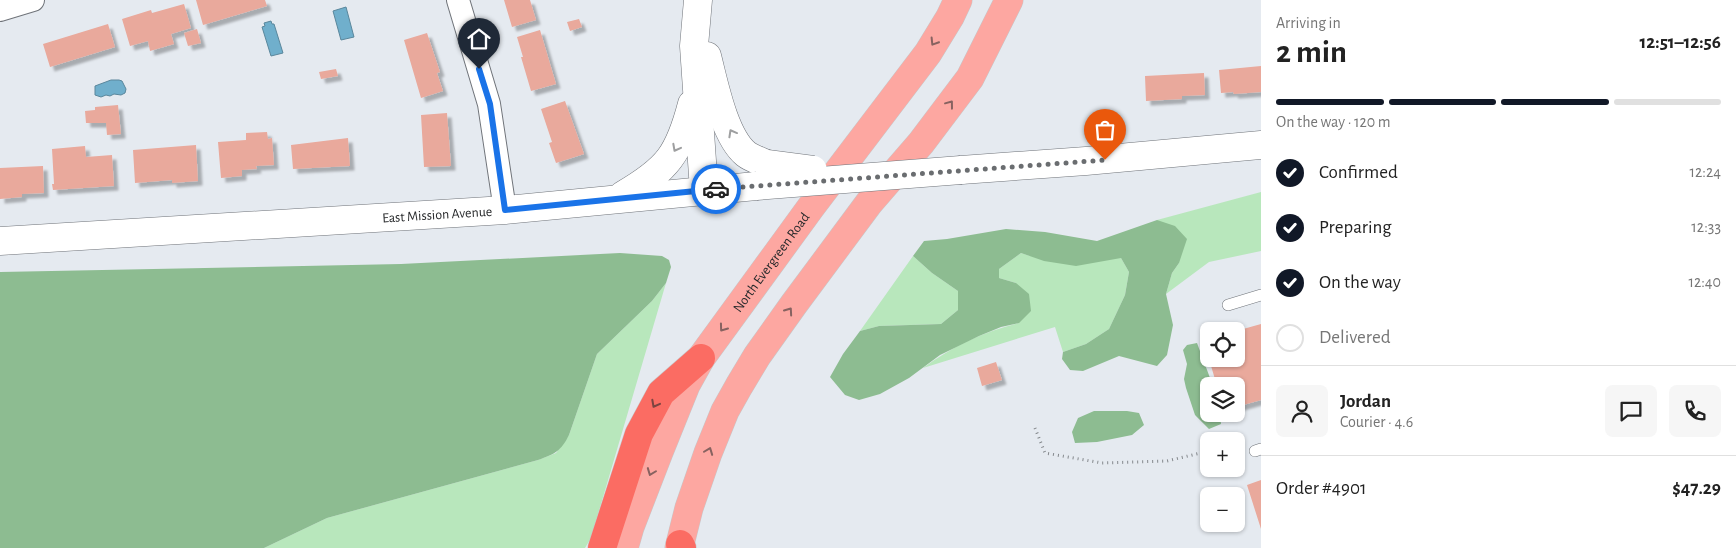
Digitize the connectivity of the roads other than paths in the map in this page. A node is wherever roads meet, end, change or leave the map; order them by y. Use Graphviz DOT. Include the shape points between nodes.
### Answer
graph roads {
  1 [pos="33,0"];
  2 [pos="458,0"];
  3 [pos="958,0"];
  4 [pos="1009,0"];
  5 [pos="697,7"];
  6 [pos="0,10"];
  7 [pos="697,86"];
  8 [pos="1261,145"];
  9 [pos="761,175"];
  10 [pos="704,190"];
  11 [pos="620,198"];
  12 [pos="505,210"];
  13 [pos="0,240"];
  14 [pos="1261,295"];
  15 [pos="1228,305"];
  16 [pos="701,358"];
  17 [pos="680,547"];
  18 [pos="602,548"];
  19 [pos="624,548"];
  1 -- 6 [label="street"];
  2 -- 12 [label="street" via="490,104"];
  3 -- 16 [label="main road, North Evergreen Road, one-way" via="928,53"];
  17 -- 4 [label="main road, one-way" via="689,508 725,411 757,356 869,203 921,143 970,78"];
  5 -- 7 [label="street" via="694,46"];
  9 -- 5 [label="street, one-way" via="728,126"];
  7 -- 10 [label="street"];
  7 -- 11 [label="street, one-way" via="686,127 675,152 649,180"];
  8 -- 9 [label="street, bridge" via="864,176"];
  9 -- 10 [label="street, East Mission Avenue"];
  10 -- 11 [label="street, East Mission Avenue"];
  11 -- 12 [label="street, East Mission Avenue"];
  12 -- 13 [label="street, East Mission Avenue"];
  14 -- 15 [label="lane"];
  16 -- 18 [label="highway, one-way" via="661,393 639,434"];
  16 -- 19 [label="main road, North Evergreen Road, one-way" via="662,444"];
}
